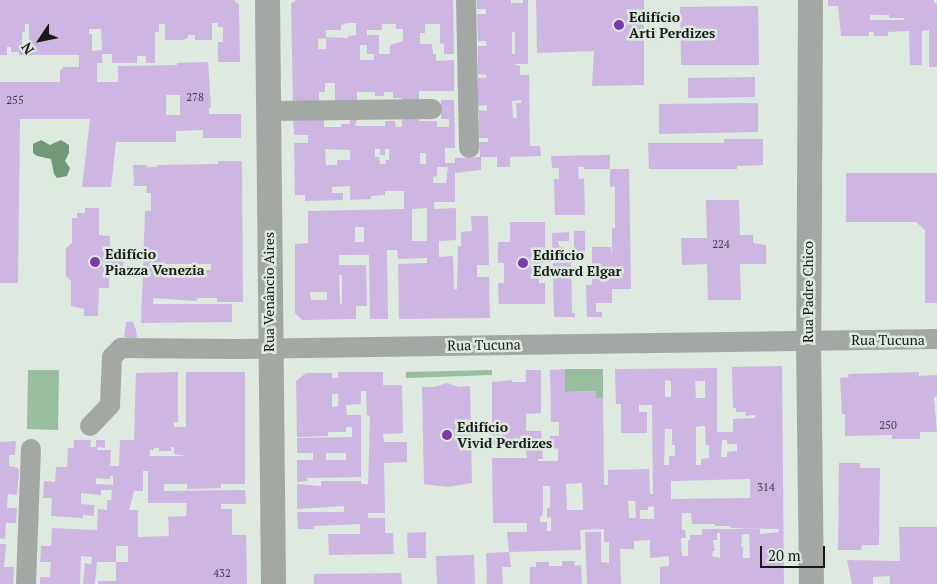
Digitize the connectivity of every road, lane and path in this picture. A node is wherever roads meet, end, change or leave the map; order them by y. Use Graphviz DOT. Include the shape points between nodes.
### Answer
graph roads {
  1 [pos="267,0"];
  2 [pos="466,0"];
  3 [pos="810,0"];
  4 [pos="432,109"];
  5 [pos="268,111"];
  6 [pos="469,148"];
  7 [pos="937,339"];
  8 [pos="808,340"];
  9 [pos="270,348"];
  10 [pos="90,426"];
  11 [pos="31,449"];
  12 [pos="26,584"];
  13 [pos="273,584"];
  14 [pos="810,584"];
  1 -- 5 [label="street, Rua Venâncio Aires"];
  2 -- 6 [label="street"];
  3 -- 8 [label="street, Rua Padre Chico"];
  4 -- 5 [label="street"];
  5 -- 9 [label="street, Rua Venâncio Aires"];
  7 -- 8 [label="street, Rua Tucuna"];
  8 -- 9 [label="street, Rua Tucuna"];
  8 -- 14 [label="street, Rua Padre Chico"];
  9 -- 10 [label="street, Rua Tucuna" via="121,348 112,357 110,405"];
  9 -- 13 [label="street, Rua Venâncio Aires"];
  11 -- 12 [label="street"];
}
